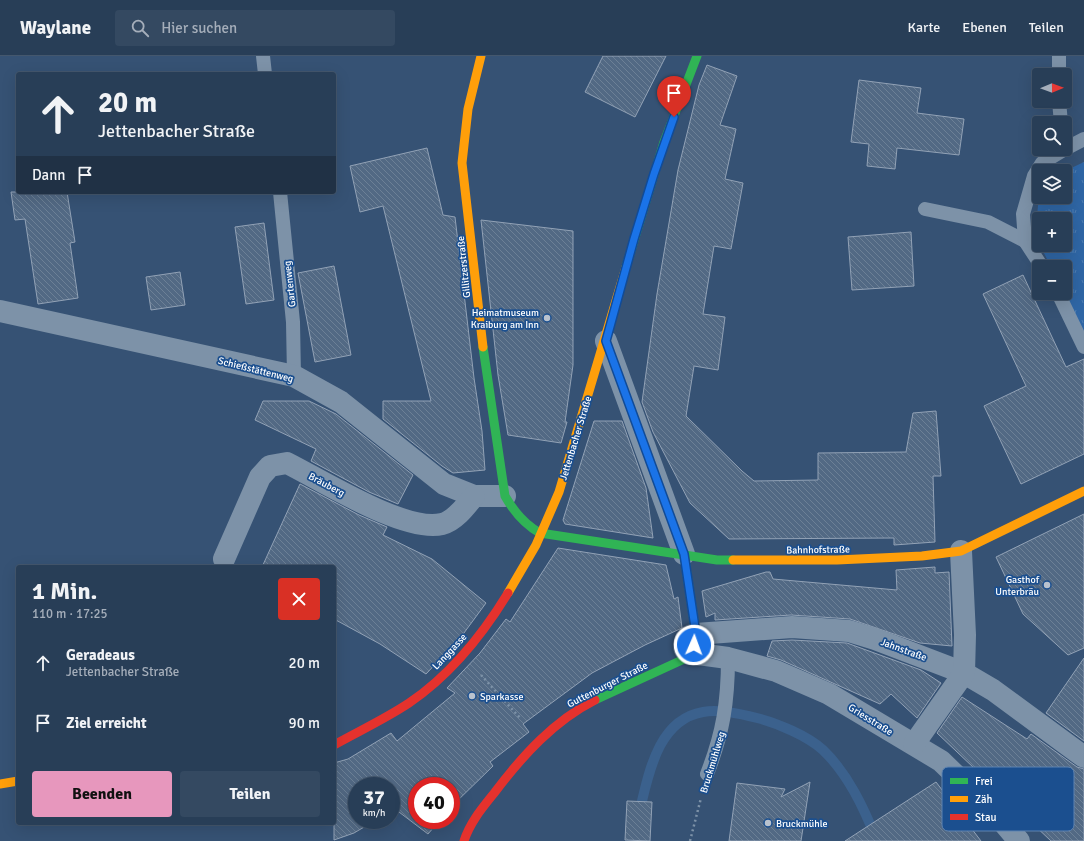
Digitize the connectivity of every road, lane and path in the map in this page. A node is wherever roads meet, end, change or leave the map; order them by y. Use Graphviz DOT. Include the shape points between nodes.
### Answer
graph roads {
  1 [pos="263,56"];
  2 [pos="481,56"];
  3 [pos="698,56"];
  4 [pos="1059,56"];
  5 [pos="1059,68"];
  6 [pos="265,72"];
  7 [pos="1084,139"];
  8 [pos="1072,143"];
  9 [pos="1051,156"];
  10 [pos="280,194"];
  11 [pos="925,209"];
  12 [pos="1025,241"];
  13 [pos="1037,260"];
  14 [pos="1061,300"];
  15 [pos="0,311"];
  16 [pos="606,341"];
  17 [pos="1084,347"];
  18 [pos="294,376"];
  19 [pos="1084,491"];
  20 [pos="474,496"];
  21 [pos="505,496"];
  22 [pos="540,533"];
  23 [pos="961,551"];
  24 [pos="684,554"];
  25 [pos="224,559"];
  26 [pos="694,644"];
  27 [pos="728,658"];
  28 [pos="478,671"];
  29 [pos="964,673"];
  30 [pos="525,723"];
  31 [pos="336,744"];
  32 [pos="914,744"];
  33 [pos="1084,757"];
  34 [pos="947,767"];
  35 [pos="707,774"];
  36 [pos="16,781"];
  37 [pos="0,784"];
  38 [pos="1010,831"];
  39 [pos="464,841"];
  40 [pos="690,841"];
  41 [pos="1019,841"];
  1 -- 6 [label="lane"];
  2 -- 21 [label="street, Gillitzerstraße" via="471,89 464,127 462,162 486,377"];
  3 -- 16 [label="street, Jettenbacher Straße" via="654,174"];
  4 -- 5 [label="lane"];
  7 -- 8 [label="lane"];
  9 -- 12 [label="lane" via="1042,163 1034,176 1023,214"];
  10 -- 18 [label="lane, Gartenweg" via="292,322"];
  11 -- 12 [label="lane" via="988,222"];
  12 -- 13 [label="lane"];
  14 -- 17 [label="lane"];
  15 -- 18 [label="street, Schießstättenweg"];
  16 -- 22 [label="street, Jettenbacher Straße" via="559,492"];
  16 -- 24 [label="street"];
  18 -- 20 [label="street, Schießstättenweg" via="341,402 444,484"];
  19 -- 23 [label="street, Bahnhofstraße"];
  20 -- 21 [label="street, Schießstättenweg"];
  20 -- 25 [label="street, Bräuberg" via="461,512 444,524 428,526 384,514 287,463 270,466 260,477"];
  21 -- 22 [label="street, Gillitzerstraße" via="514,512 526,525"];
  22 -- 24 [label="street, Bahnhofstraße"];
  22 -- 31 [label="street, Langgasse" via="509,593 478,636 450,668 429,688 396,710"];
  23 -- 24 [label="street, Bahnhofstraße" via="922,556 761,561 717,560"];
  23 -- 29 [label="street"];
  24 -- 26 [label="street"];
  26 -- 27 [label="street, Griesstraße"];
  26 -- 29 [label="street, Jahnstraße" via="792,627 849,631 899,647"];
  26 -- 39 [label="street, Guttenburger Straße" via="682,660 604,696 566,717 536,743 509,773 473,820"];
  27 -- 32 [label="street, Griesstraße" via="776,671 829,694 893,734"];
  27 -- 35 [label="lane, Bruckmühlweg" via="723,730"];
  28 -- 30 [label="path"];
  29 -- 32 [label="street"];
  29 -- 33 [label="street, Jahnstraße" via="993,690"];
  32 -- 34 [label="street, Griesstraße"];
  35 -- 40 [label="path, Bruckmühlweg"];
  36 -- 37 [label="street"];
  38 -- 41 [label="street, Griesstraße"];
}
